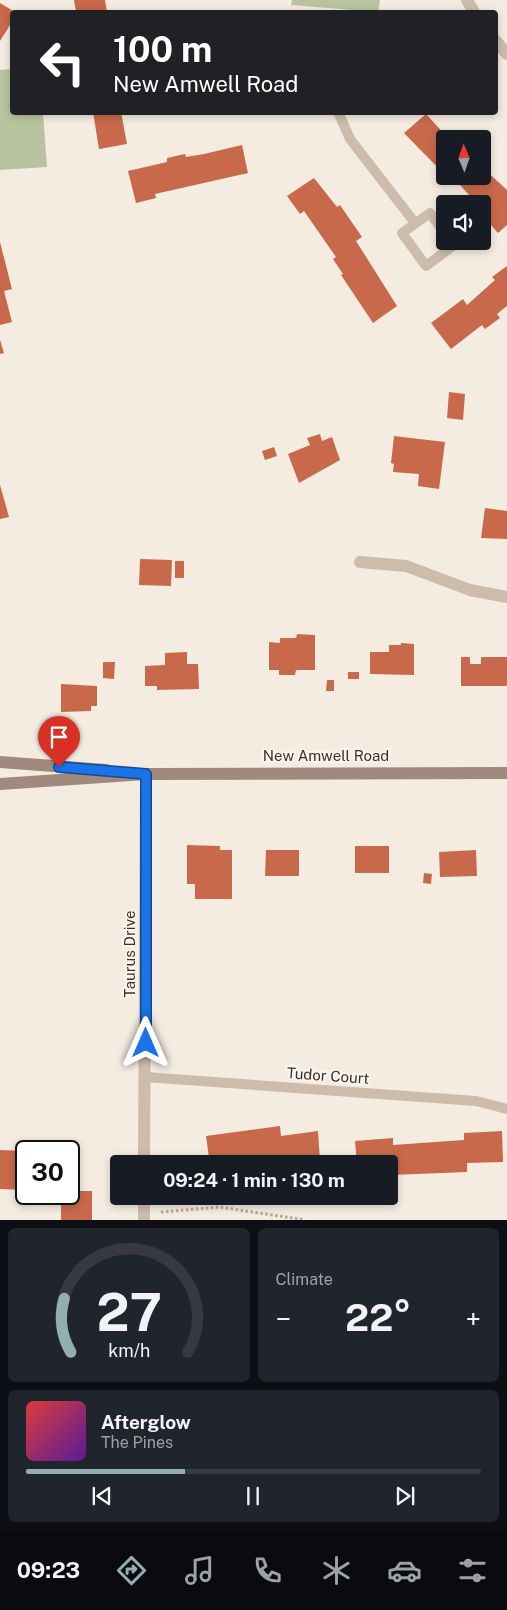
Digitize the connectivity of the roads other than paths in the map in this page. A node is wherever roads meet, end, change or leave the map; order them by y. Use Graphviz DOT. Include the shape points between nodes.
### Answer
graph roads {
  1 [pos="498,44"];
  2 [pos="507,54"];
  3 [pos="339,115"];
  4 [pos="436,221"];
  5 [pos="415,224"];
  6 [pos="448,250"];
  7 [pos="360,562"];
  8 [pos="507,597"];
  9 [pos="0,762"];
  10 [pos="507,773"];
  11 [pos="146,774"];
  12 [pos="0,784"];
  13 [pos="145,1077"];
  14 [pos="507,1110"];
  15 [pos="144,1155"];
  16 [pos="144,1205"];
  17 [pos="144,1220"];
  1 -- 2 [label="street"];
  3 -- 5 [label="lane" via="350,139"];
  4 -- 5 [label="lane" via="430,213"];
  5 -- 6 [label="lane" via="402,233 426,266"];
  7 -- 8 [label="street" via="406,566 470,590"];
  9 -- 11 [label="street, New Amwell Road"];
  10 -- 11 [label="street, New Amwell Road"];
  11 -- 12 [label="street, New Amwell Road"];
  11 -- 13 [label="street, Taurus Drive"];
  13 -- 14 [label="lane, Tudor Court" via="476,1101"];
  13 -- 15 [label="street, Taurus Drive"];
  16 -- 17 [label="street"];
}
